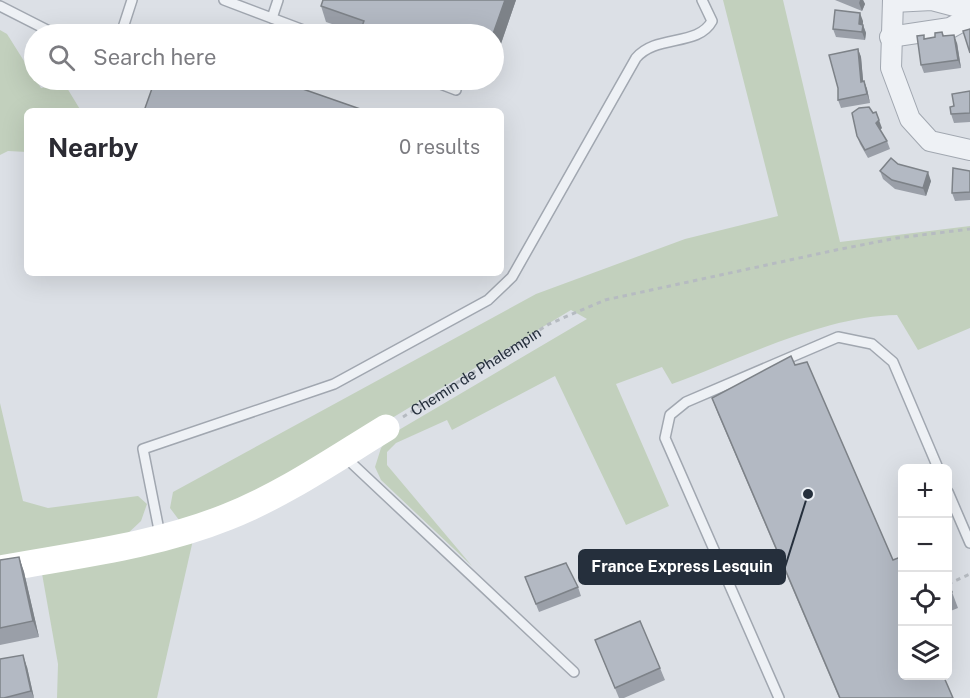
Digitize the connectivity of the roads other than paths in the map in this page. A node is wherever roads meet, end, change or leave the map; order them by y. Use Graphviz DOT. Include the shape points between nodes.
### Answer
graph roads {
  1 [pos="132,0"];
  2 [pos="224,0"];
  3 [pos="278,0"];
  4 [pos="702,0"];
  5 [pos="893,1"];
  6 [pos="0,6"];
  7 [pos="970,10"];
  8 [pos="970,17"];
  9 [pos="272,18"];
  10 [pos="35,24"];
  11 [pos="124,24"];
  12 [pos="288,24"];
  13 [pos="890,37"];
  14 [pos="970,150"];
  15 [pos="386,428"];
  16 [pos="343,455"];
  17 [pos="936,464"];
  18 [pos="952,501"];
  19 [pos="161,538"];
  20 [pos="970,543"];
  21 [pos="0,569"];
  22 [pos="574,672"];
  23 [pos="779,698"];
  1 -- 11 [label="lane"];
  2 -- 9 [label="lane"];
  3 -- 9 [label="lane"];
  4 -- 19 [label="lane" via="712,21 709,27 696,35 654,44 636,58 512,277 488,300 334,384 143,449"];
  5 -- 7 [label="street" via="932,0"];
  5 -- 13 [label="street"];
  6 -- 10 [label="lane"];
  8 -- 13 [label="street" via="950,28"];
  9 -- 12 [label="lane"];
  13 -- 14 [label="street" via="893,78 915,128 930,141"];
  15 -- 16 [label="street"];
  16 -- 19 [label="street" via="240,512"];
  16 -- 22 [label="lane"];
  17 -- 23 [label="lane" via="893,362 872,344 838,337 686,402 670,415 665,438"];
  18 -- 20 [label="lane"];
  19 -- 21 [label="street"];
}
